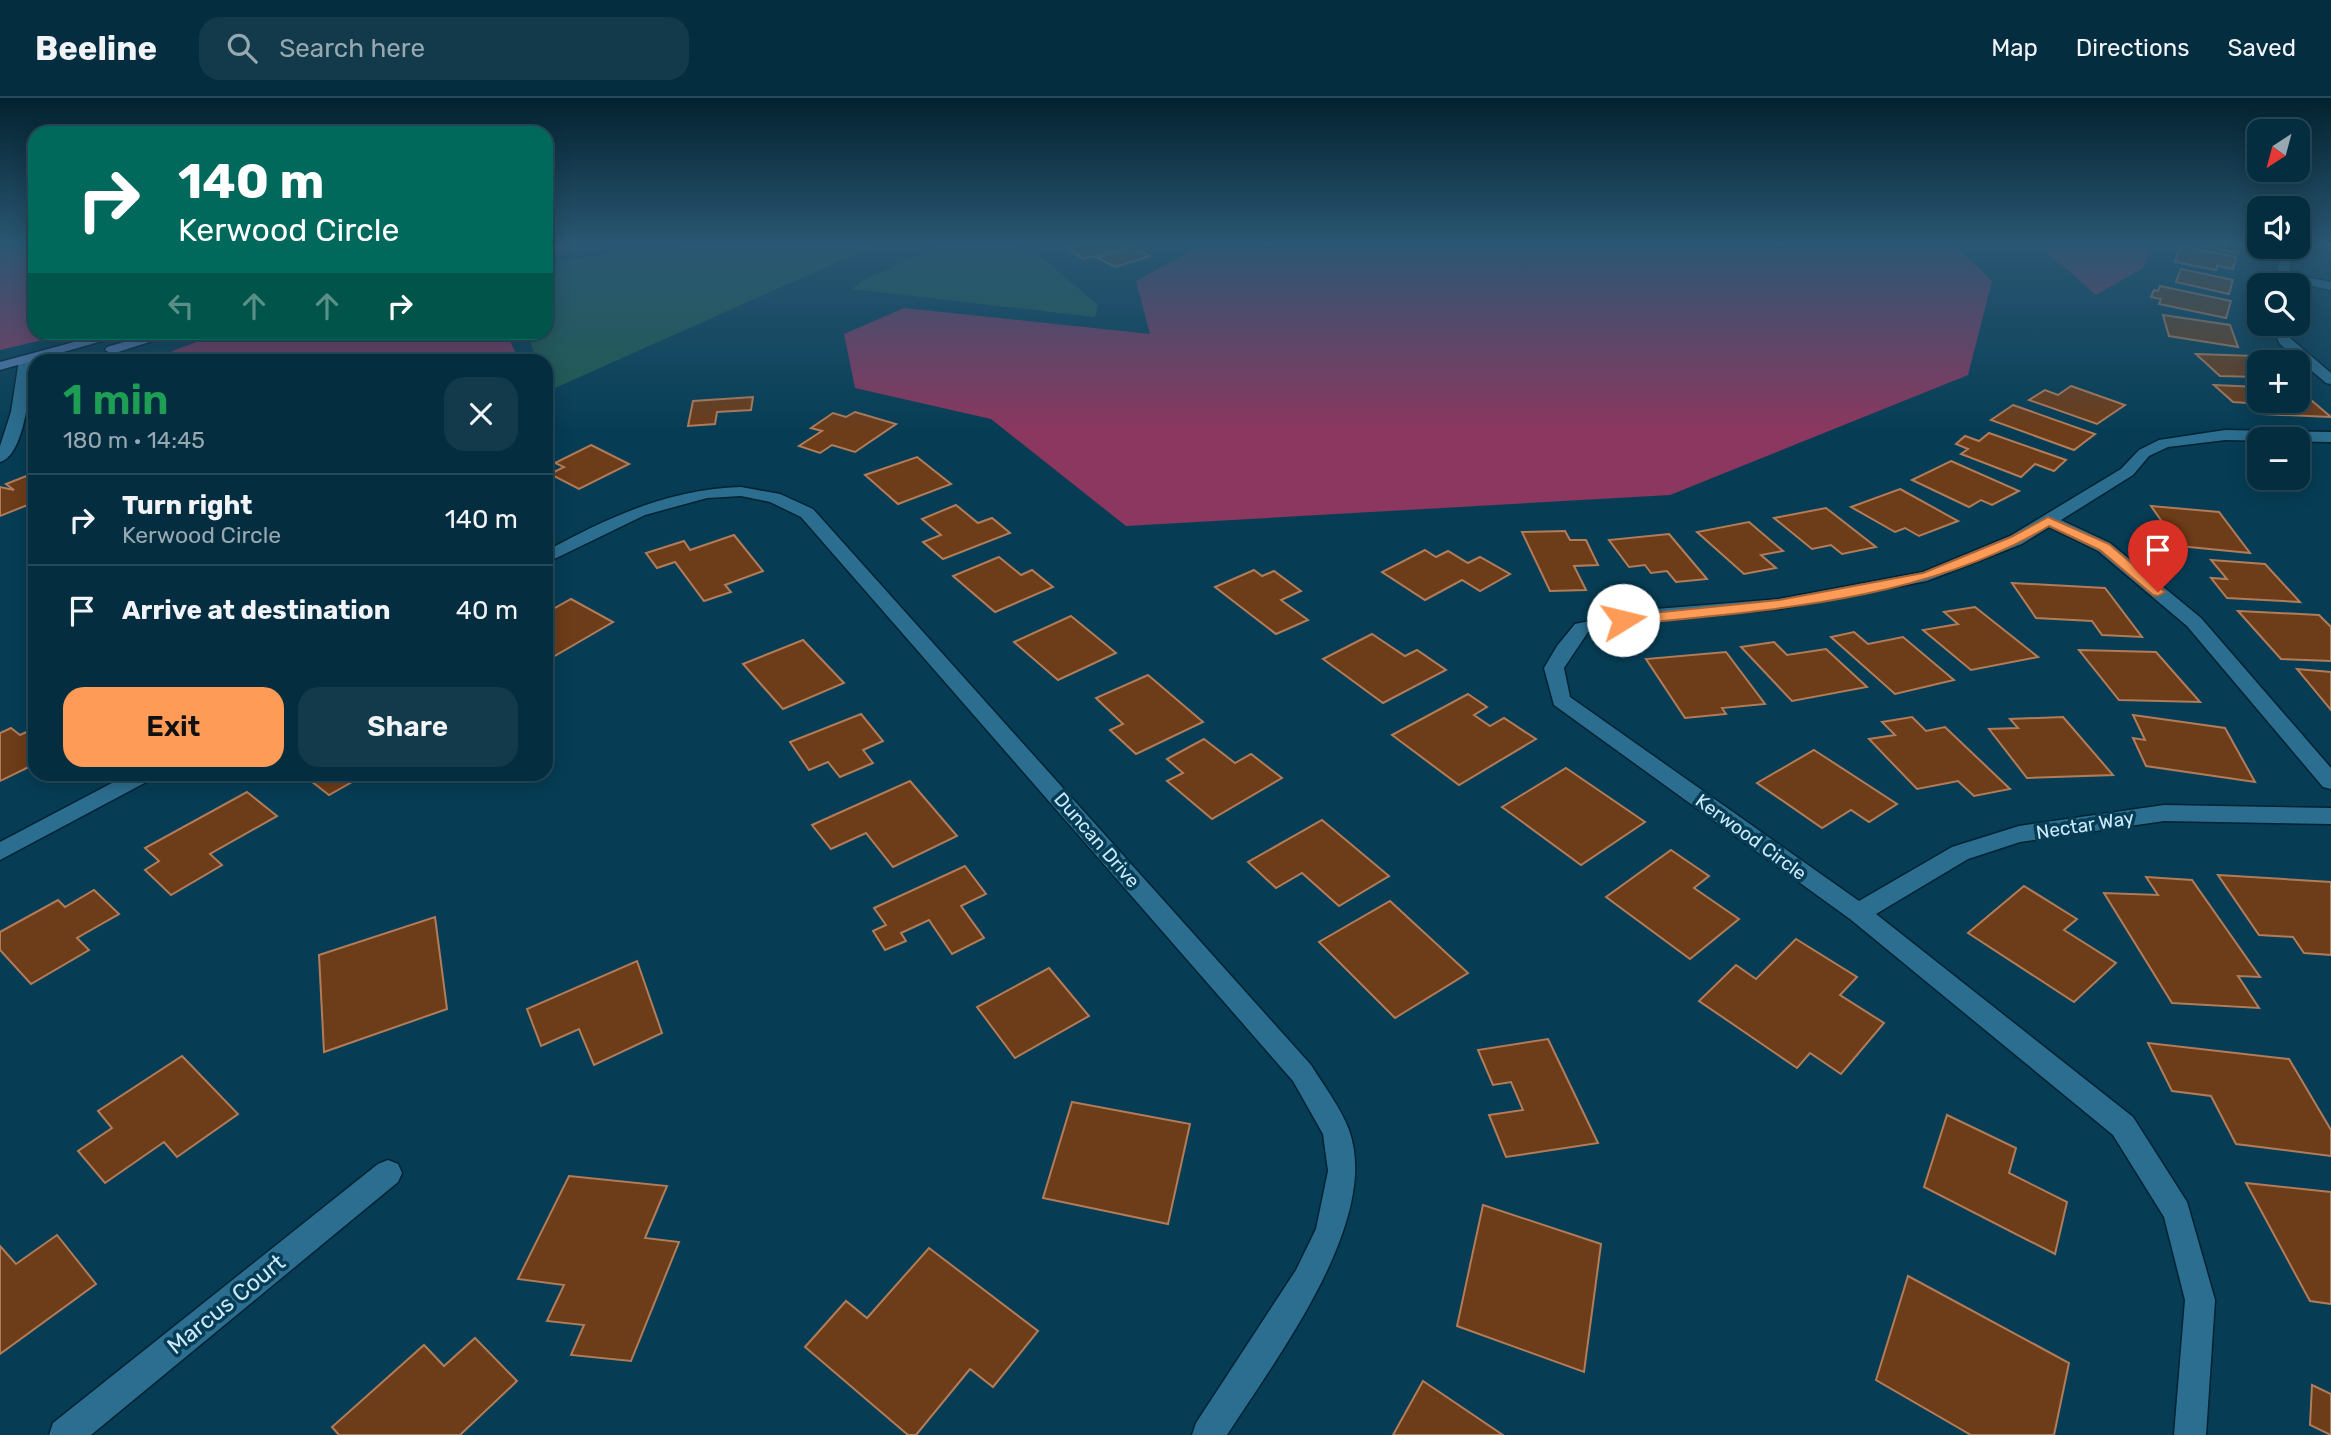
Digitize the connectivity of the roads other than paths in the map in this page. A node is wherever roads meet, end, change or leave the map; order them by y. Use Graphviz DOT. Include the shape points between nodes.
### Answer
graph roads {
  1 [pos="2282,336"];
  2 [pos="106,340"];
  3 [pos="146,340"];
  4 [pos="69,354"];
  5 [pos="97,354"];
  6 [pos="0,366"];
  7 [pos="28,369"];
  8 [pos="2331,380"];
  9 [pos="0,381"];
  10 [pos="2331,437"];
  11 [pos="0,457"];
  12 [pos="2048,520"];
  13 [pos="553,554"];
  14 [pos="132,781"];
  15 [pos="2331,782"];
  16 [pos="2331,816"];
  17 [pos="0,852"];
  18 [pos="1858,913"];
  19 [pos="388,1173"];
  20 [pos="65,1435"];
  21 [pos="1208,1435"];
  22 [pos="2190,1435"];
  1 -- 8 [label="street"];
  2 -- 4 [label="street"];
  3 -- 5 [label="street"];
  6 -- 7 [label="street"];
  7 -- 9 [label="street"];
  7 -- 11 [label="street" via="12,438"];
  10 -- 12 [label="street, Kerwood Circle" via="2225,435 2164,443 2144,453 2127,472"];
  12 -- 15 [label="street" via="2104,547 2194,622"];
  12 -- 18 [label="street, Kerwood Circle" via="2016,540 1927,576 1779,604 1643,617 1582,628 1554,668 1561,700"];
  13 -- 21 [label="street, Duncan Drive" via="623,517 686,497 770,495 807,513 1302,1073 1335,1132 1342,1171 1330,1230 1307,1280"];
  14 -- 17 [label="street"];
  16 -- 18 [label="street, Nectar Way" via="2164,813 2019,834 1961,853"];
  18 -- 22 [label="street, Kerwood Circle" via="2123,1126 2177,1212 2200,1300"];
  19 -- 20 [label="street, Marcus Court"];
}
